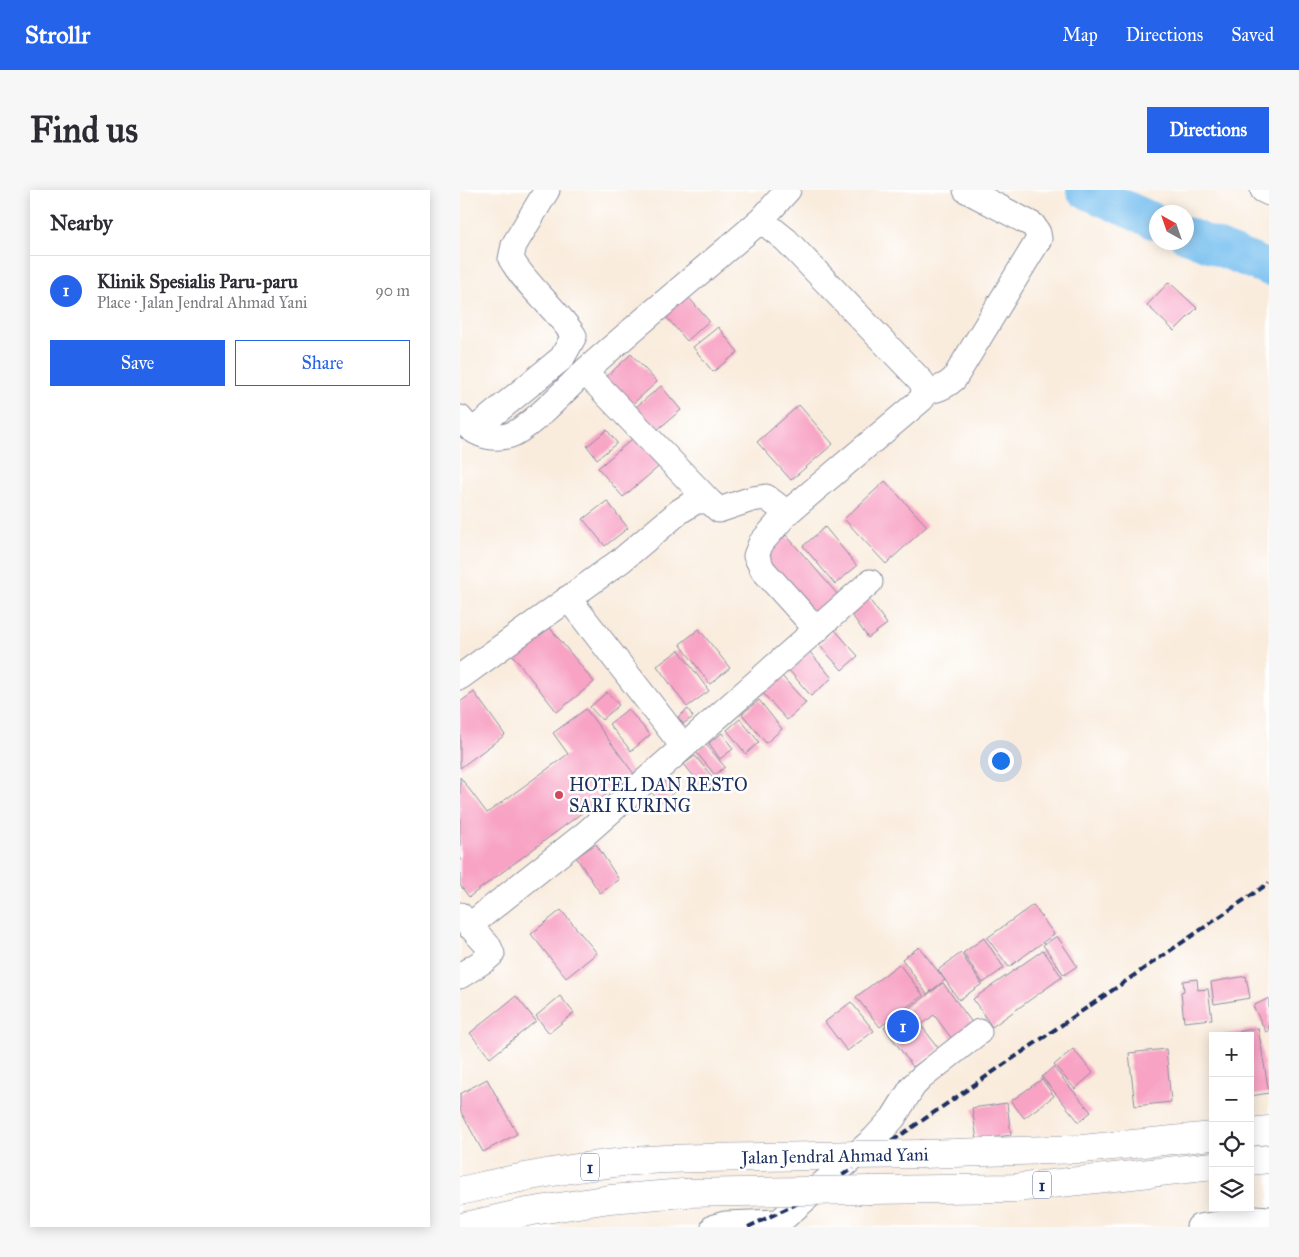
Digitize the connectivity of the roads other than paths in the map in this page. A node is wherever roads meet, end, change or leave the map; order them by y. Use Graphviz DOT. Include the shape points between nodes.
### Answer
graph roads {
  1 [pos="547,190"];
  2 [pos="788,190"];
  3 [pos="966,190"];
  4 [pos="1263,190"];
  5 [pos="1269,192"];
  6 [pos="761,220"];
  7 [pos="585,372"];
  8 [pos="924,391"];
  9 [pos="467,424"];
  10 [pos="709,501"];
  11 [pos="787,513"];
  12 [pos="870,582"];
  13 [pos="568,598"];
  14 [pos="817,630"];
  15 [pos="460,677"];
  16 [pos="683,746"];
  17 [pos="464,920"];
  18 [pos="460,976"];
  19 [pos="979,1032"];
  20 [pos="1269,1130"];
  21 [pos="1254,1132"];
  22 [pos="1209,1136"];
  23 [pos="1269,1159"];
  24 [pos="1254,1161"];
  25 [pos="1209,1166"];
  26 [pos="461,1189"];
  27 [pos="1269,1219"];
  28 [pos="778,1225"];
  29 [pos="462,1227"];
  30 [pos="714,1227"];
  31 [pos="1199,1227"];
  1 -- 9 [label="street" via="514,245 511,259 519,273 574,336 562,358"];
  2 -- 6 [label="street"];
  3 -- 8 [label="street" via="1033,225 1039,239 954,379 946,386"];
  4 -- 5 [label="street"];
  6 -- 7 [label="street"];
  6 -- 8 [label="street" via="786,240 922,382"];
  7 -- 9 [label="street" via="524,429 508,436 485,437"];
  7 -- 10 [label="street"];
  8 -- 11 [label="street" via="922,399"];
  10 -- 11 [label="street" via="718,510 766,497"];
  10 -- 13 [label="street" via="696,501 680,511"];
  11 -- 14 [label="street" via="761,543 756,556 763,570"];
  12 -- 14 [label="street"];
  13 -- 15 [label="street"];
  13 -- 16 [label="street"];
  14 -- 16 [label="street"];
  16 -- 17 [label="street" via="585,834"];
  17 -- 18 [label="street" via="492,954"];
  19 -- 28 [label="street" via="922,1077 874,1140"];
  20 -- 21 [label="highway"];
  22 -- 26 [label="highway, Jalan Jendral Ahmad Yani / 1, bridge" via="1082,1149 665,1159 602,1165"];
  23 -- 24 [label="highway"];
  25 -- 29 [label="highway, Jalan Jendral Ahmad Yani / 1, bridge" via="1016,1188 684,1193 527,1212"];
  27 -- 31 [label="street" via="1255,1218"];
  28 -- 30 [label="street" via="725,1224"];
}
